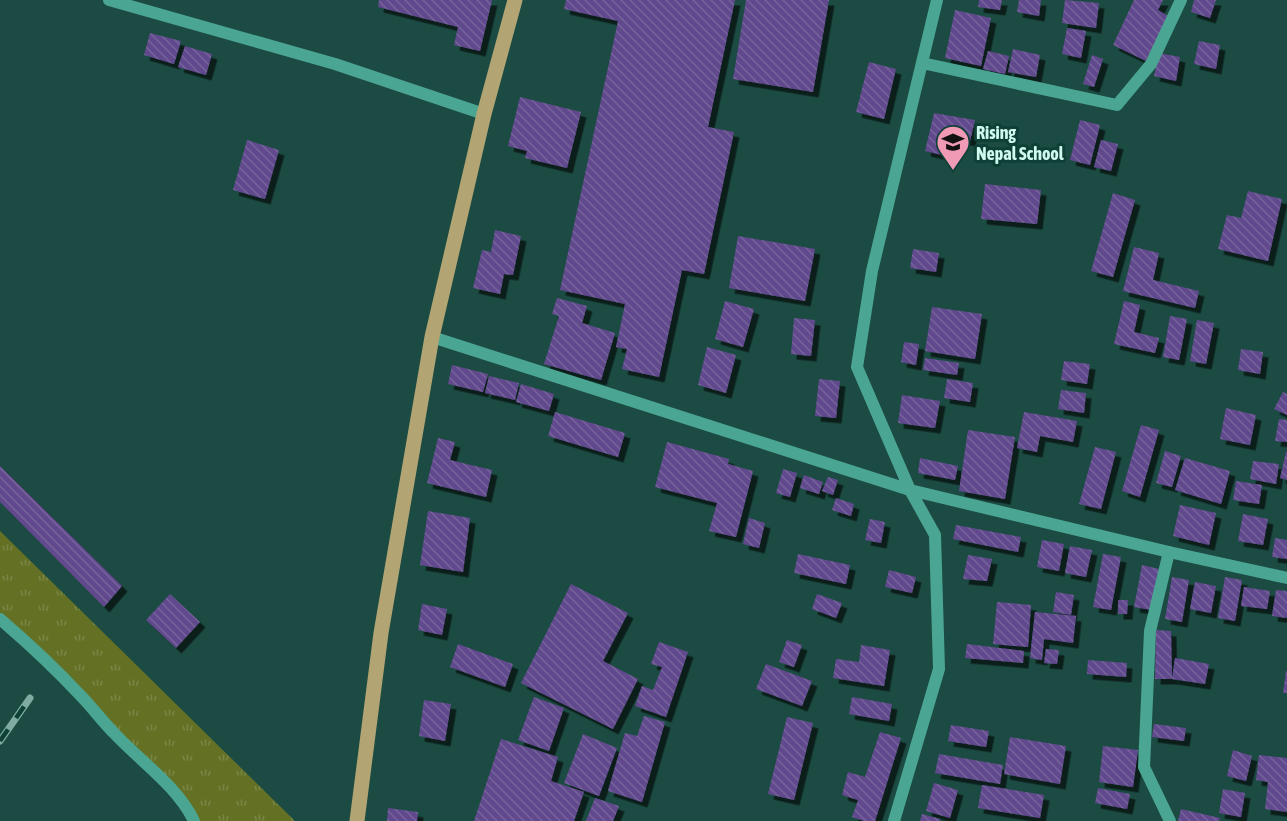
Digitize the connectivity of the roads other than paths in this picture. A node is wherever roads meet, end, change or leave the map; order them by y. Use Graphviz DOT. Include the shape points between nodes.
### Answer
graph roads {
  1 [pos="109,0"];
  2 [pos="515,0"];
  3 [pos="937,0"];
  4 [pos="1181,0"];
  5 [pos="922,63"];
  6 [pos="484,114"];
  7 [pos="432,337"];
  8 [pos="910,490"];
  9 [pos="1169,552"];
  10 [pos="1287,578"];
  11 [pos="0,619"];
  12 [pos="194,821"];
  13 [pos="357,821"];
  14 [pos="894,821"];
  15 [pos="1170,821"];
  1 -- 6 [label="street" via="335,64"];
  2 -- 6 [label="main road"];
  3 -- 5 [label="street"];
  4 -- 5 [label="street" via="1151,64 1117,105"];
  5 -- 8 [label="street" via="872,271 857,367"];
  6 -- 7 [label="main road"];
  7 -- 8 [label="street"];
  7 -- 13 [label="main road" via="381,633"];
  8 -- 9 [label="street"];
  8 -- 14 [label="street" via="935,535 939,669"];
  9 -- 10 [label="street"];
  9 -- 15 [label="street" via="1150,631 1144,767"];
  11 -- 12 [label="street" via="153,770 187,807"];
}
